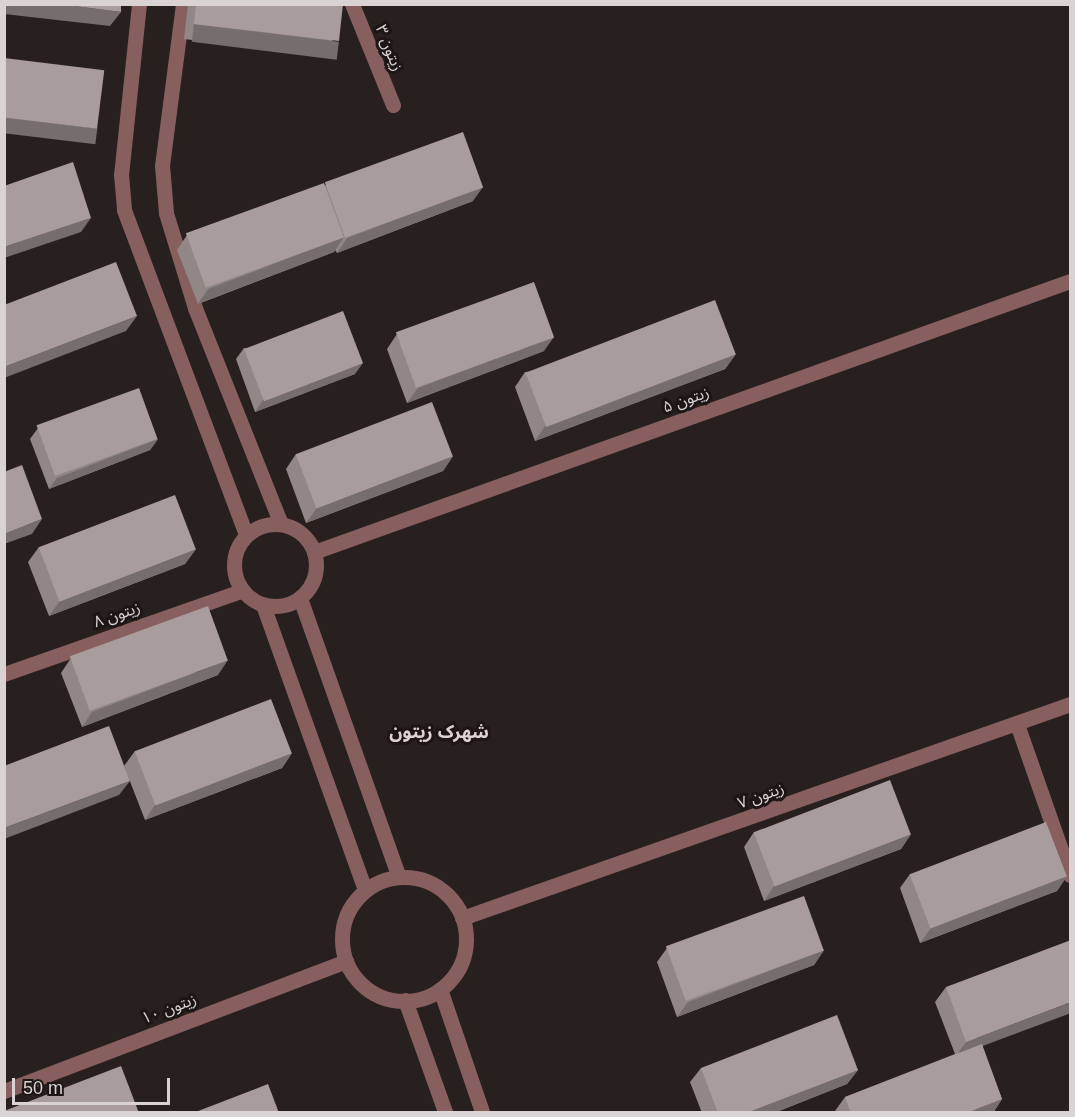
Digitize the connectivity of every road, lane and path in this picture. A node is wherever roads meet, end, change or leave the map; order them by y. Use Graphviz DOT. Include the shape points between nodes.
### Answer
graph roads {
  1 [pos="139,4"];
  2 [pos="183,4"];
  3 [pos="352,4"];
  4 [pos="393,105"];
  5 [pos="1071,281"];
  6 [pos="281,524"];
  7 [pos="246,535"];
  8 [pos="314,552"];
  9 [pos="241,591"];
  10 [pos="300,598"];
  11 [pos="263,605"];
  12 [pos="4,674"];
  13 [pos="1071,704"];
  14 [pos="1017,724"];
  15 [pos="1071,875"];
  16 [pos="399,877"];
  17 [pos="365,890"];
  18 [pos="462,918"];
  19 [pos="346,961"];
  20 [pos="440,988"];
  21 [pos="405,1000"];
  22 [pos="4,1091"];
  23 [pos="445,1113"];
  24 [pos="482,1113"];
  1 -- 7 [label="street" via="121,174 124,210"];
  2 -- 6 [label="street" via="162,165 166,213 195,308"];
  3 -- 4 [label="street, زیتون ۳"];
  5 -- 8 [label="street, زیتون ۵"];
  6 -- 7 [label="street" via="256,528"];
  6 -- 8 [label="street" via="302,534"];
  7 -- 9 [label="street" via="233,562"];
  8 -- 10 [label="street" via="313,582"];
  9 -- 11 [label="street"];
  9 -- 12 [label="street, زیتون ۸"];
  10 -- 11 [label="street" via="276,607"];
  10 -- 16 [label="street"];
  11 -- 17 [label="street"];
  13 -- 14 [label="street, زیتون ۷"];
  14 -- 15 [label="street"];
  14 -- 18 [label="street, زیتون ۷"];
  16 -- 17 [label="street"];
  16 -- 18 [label="street" via="433,884 451,898"];
  17 -- 19 [label="street" via="351,907 343,928"];
  18 -- 20 [label="street" via="466,934 460,964"];
  19 -- 21 [label="street" via="357,979 374,993"];
  19 -- 22 [label="street, زیتون ۱۰"];
  20 -- 21 [label="street"];
  20 -- 24 [label="street"];
  21 -- 23 [label="street"];
}
